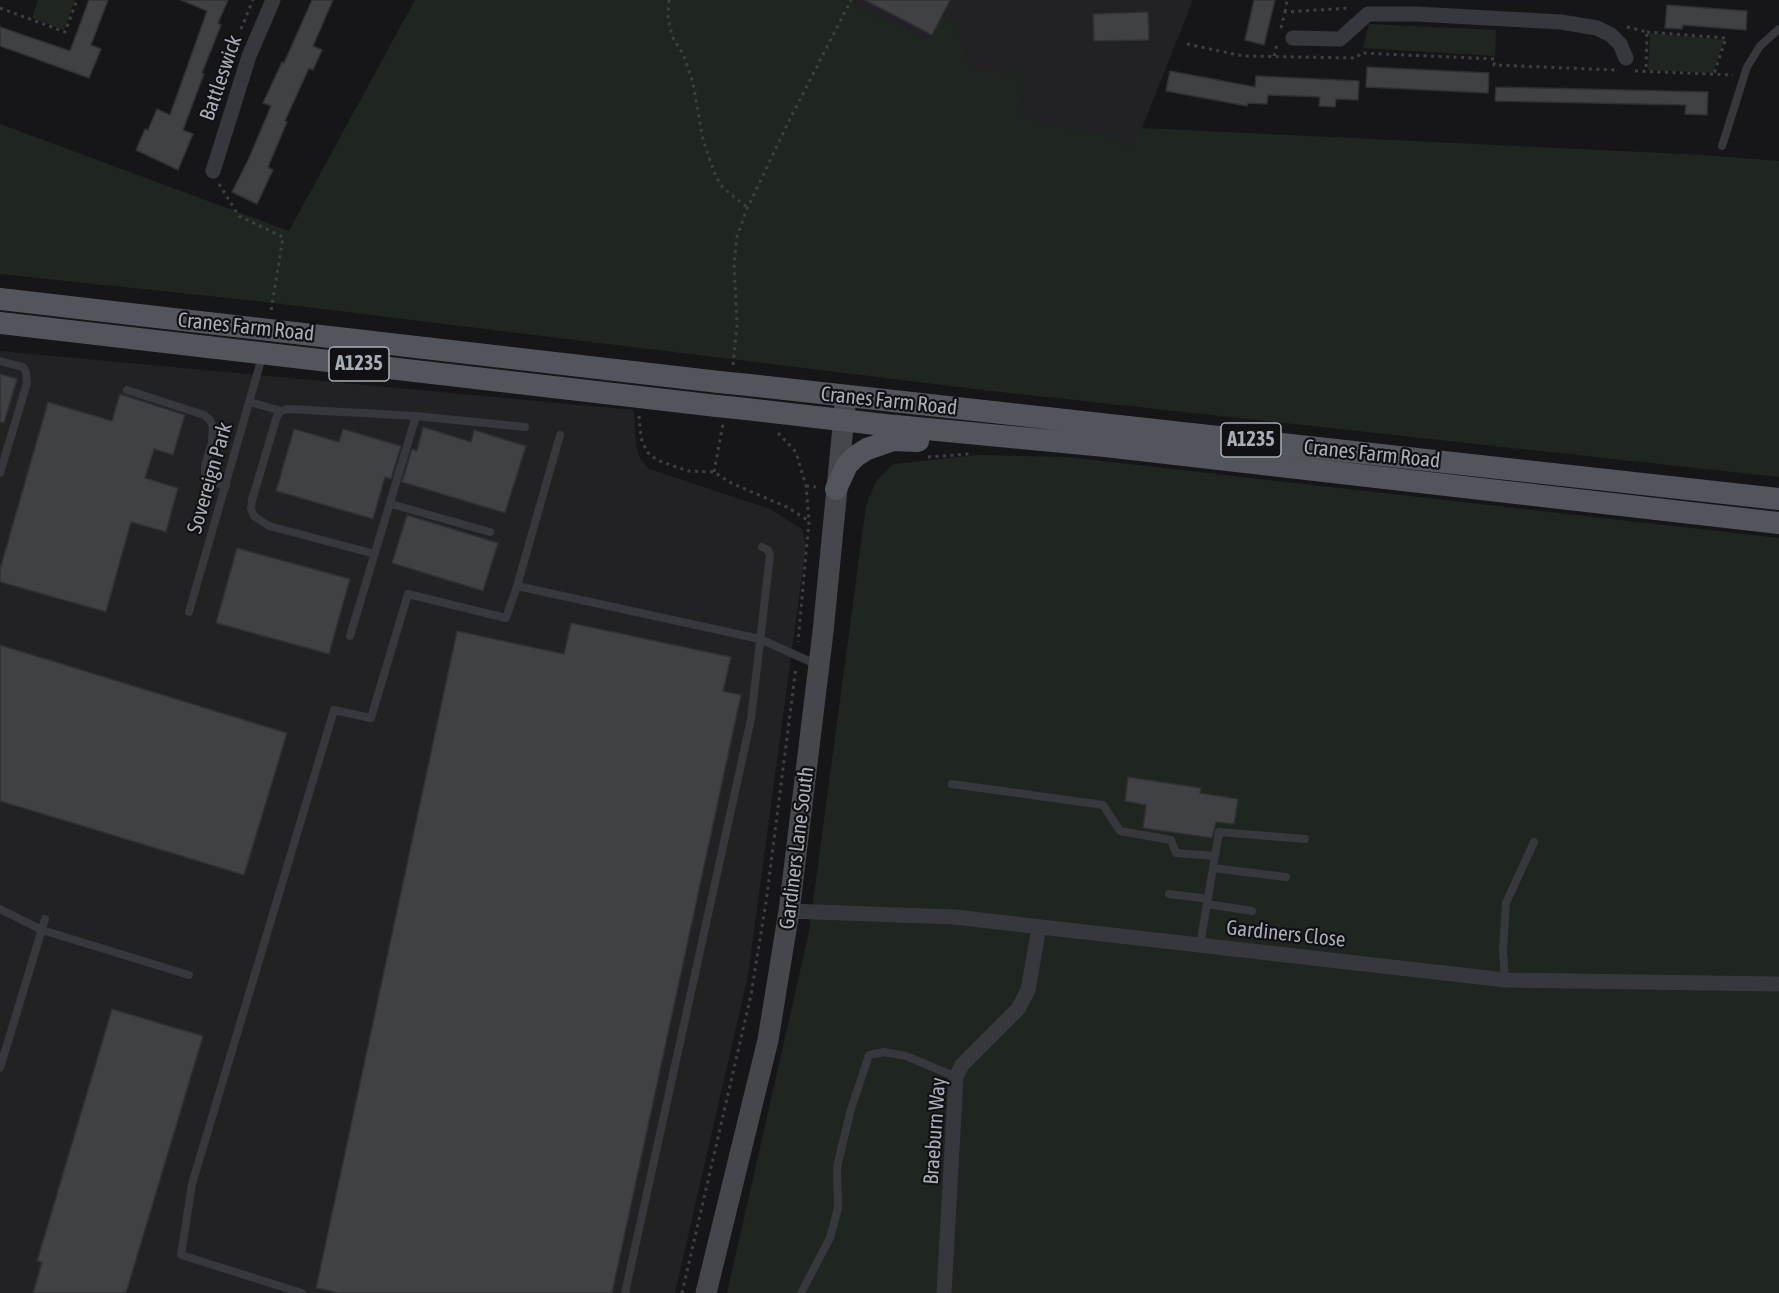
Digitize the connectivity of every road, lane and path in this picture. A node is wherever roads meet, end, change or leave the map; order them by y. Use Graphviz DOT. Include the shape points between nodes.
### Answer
graph roads {
  1 [pos="77,0"];
  2 [pos="273,0"];
  3 [pos="669,0"];
  4 [pos="851,0"];
  5 [pos="1287,0"];
  6 [pos="1417,7"];
  7 [pos="0,8"];
  8 [pos="1354,8"];
  9 [pos="1285,12"];
  10 [pos="1779,29"];
  11 [pos="1647,32"];
  12 [pos="1293,38"];
  13 [pos="1187,44"];
  14 [pos="1274,56"];
  15 [pos="1628,66"];
  16 [pos="1714,74"];
  17 [pos="1736,75"];
  18 [pos="1722,146"];
  19 [pos="214,175"];
  20 [pos="748,208"];
  21 [pos="0,299"];
  22 [pos="0,323"];
  23 [pos="268,329"];
  24 [pos="263,353"];
  25 [pos="0,361"];
  26 [pos="733,380"];
  27 [pos="127,390"];
  28 [pos="846,396"];
  29 [pos="250,402"];
  30 [pos="639,409"];
  31 [pos="281,411"];
  32 [pos="721,411"];
  33 [pos="416,416"];
  34 [pos="843,420"];
  35 [pos="525,427"];
  36 [pos="771,429"];
  37 [pos="560,435"];
  38 [pos="1039,439"];
  39 [pos="714,472"];
  40 [pos="0,473"];
  41 [pos="226,486"];
  42 [pos="836,489"];
  43 [pos="1779,499"];
  44 [pos="391,504"];
  45 [pos="809,521"];
  46 [pos="1779,522"];
  47 [pos="490,532"];
  48 [pos="762,547"];
  49 [pos="375,554"];
  50 [pos="517,586"];
  51 [pos="189,612"];
  52 [pos="350,636"];
  53 [pos="760,639"];
  54 [pos="797,656"];
  55 [pos="819,666"];
  56 [pos="952,784"];
  57 [pos="1305,839"];
  58 [pos="1534,842"];
  59 [pos="1215,856"];
  60 [pos="1213,868"];
  61 [pos="1286,877"];
  62 [pos="1169,894"];
  63 [pos="1207,901"];
  64 [pos="0,909"];
  65 [pos="789,911"];
  66 [pos="1252,911"];
  67 [pos="45,919"];
  68 [pos="1039,927"];
  69 [pos="42,930"];
  70 [pos="1200,945"];
  71 [pos="189,975"];
  72 [pos="1505,980"];
  73 [pos="1779,984"];
  74 [pos="0,1068"];
  75 [pos="956,1077"];
  76 [pos="302,1293"];
  77 [pos="625,1293"];
  78 [pos="682,1293"];
  79 [pos="706,1293"];
  80 [pos="801,1293"];
  81 [pos="944,1293"];
  1 -- 7 [label="path" via="65,32"];
  2 -- 19 [label="street, Battleswick" via="249,56"];
  3 -- 20 [label="path" via="672,36 693,83 703,140 716,177 723,188"];
  4 -- 20 [label="path"];
  5 -- 9 [label="path"];
  6 -- 12 [label="street" via="1368,14 1340,39"];
  6 -- 15 [label="street" via="1597,28 1620,44"];
  8 -- 9 [label="path"];
  9 -- 14 [label="path"];
  10 -- 18 [label="lane" via="1760,46 1747,67"];
  11 -- 16 [label="path" via="1726,38"];
  13 -- 14 [label="path" via="1243,56"];
  14 -- 15 [label="path" via="1356,58 1361,52 1495,59 1494,65"];
  15 -- 16 [label="path"];
  16 -- 17 [label="path"];
  19 -- 23 [label="path" via="239,216 283,237"];
  20 -- 26 [label="path" via="737,237 734,263 737,325"];
  21 -- 23 [label="main road, Cranes Farm Road / A1235"];
  22 -- 24 [label="main road, Cranes Farm Road / A1235"];
  23 -- 26 [label="main road, Cranes Farm Road / A1235"];
  24 -- 29 [label="lane, Sovereign Park"];
  24 -- 32 [label="main road, Cranes Farm Road / A1235"];
  25 -- 40 [label="lane" via="23,367 27,383"];
  26 -- 28 [label="main road, Cranes Farm Road / A1235"];
  27 -- 41 [label="lane" via="210,420 213,427 205,472 212,482"];
  28 -- 34 [label="street, Gardiners Lane South"];
  28 -- 43 [label="main road, Cranes Farm Road / A1235"];
  29 -- 31 [label="lane"];
  29 -- 41 [label="lane, Sovereign Park"];
  30 -- 39 [label="path" via="641,438 647,452 657,460 688,471"];
  31 -- 33 [label="lane"];
  31 -- 49 [label="lane" via="252,500 254,516 269,526"];
  32 -- 34 [label="main road, Cranes Farm Road / A1235, bridge" via="747,409"];
  32 -- 39 [label="path"];
  33 -- 35 [label="lane"];
  33 -- 44 [label="lane"];
  34 -- 38 [label="main road, Cranes Farm Road / A1235"];
  34 -- 42 [label="street, Gardiners Lane South"];
  36 -- 45 [label="path" via="796,452 806,486"];
  37 -- 50 [label="lane"];
  38 -- 42 [label="main road, A1235" via="885,442 856,456"];
  38 -- 46 [label="main road, Cranes Farm Road / A1235"];
  39 -- 45 [label="path"];
  41 -- 51 [label="lane, Sovereign Park"];
  42 -- 55 [label="street, Gardiners Lane South"];
  44 -- 47 [label="lane"];
  44 -- 49 [label="lane"];
  45 -- 54 [label="path"];
  48 -- 53 [label="lane" via="770,555"];
  49 -- 52 [label="lane"];
  50 -- 53 [label="lane"];
  50 -- 76 [label="lane" via="506,618 408,594 371,718 334,710 192,1184 181,1255"];
  53 -- 54 [label="lane"];
  53 -- 77 [label="lane" via="751,719"];
  54 -- 55 [label="lane"];
  54 -- 78 [label="path" via="751,995"];
  55 -- 65 [label="street, Gardiners Lane South"];
  56 -- 59 [label="lane" via="1103,805 1120,831 1171,840 1176,853"];
  57 -- 59 [label="lane" via="1219,832"];
  58 -- 72 [label="lane" via="1506,903"];
  59 -- 60 [label="lane"];
  60 -- 61 [label="lane"];
  60 -- 63 [label="lane"];
  62 -- 63 [label="lane"];
  63 -- 66 [label="lane"];
  63 -- 70 [label="lane"];
  64 -- 69 [label="lane"];
  65 -- 68 [label="street, Gardiners Close" via="954,917"];
  65 -- 79 [label="street, Gardiners Lane South" via="768,1040"];
  67 -- 69 [label="lane"];
  68 -- 70 [label="street, Gardiners Close"];
  68 -- 75 [label="street, Braeburn Way" via="1028,990 1018,1009 962,1065"];
  69 -- 71 [label="lane"];
  69 -- 74 [label="lane"];
  70 -- 72 [label="street, Gardiners Close"];
  72 -- 73 [label="street, Gardiners Close"];
  75 -- 80 [label="lane" via="906,1056 884,1052 868,1055 837,1167 838,1208 830,1238"];
  75 -- 81 [label="street, Braeburn Way"];
}
